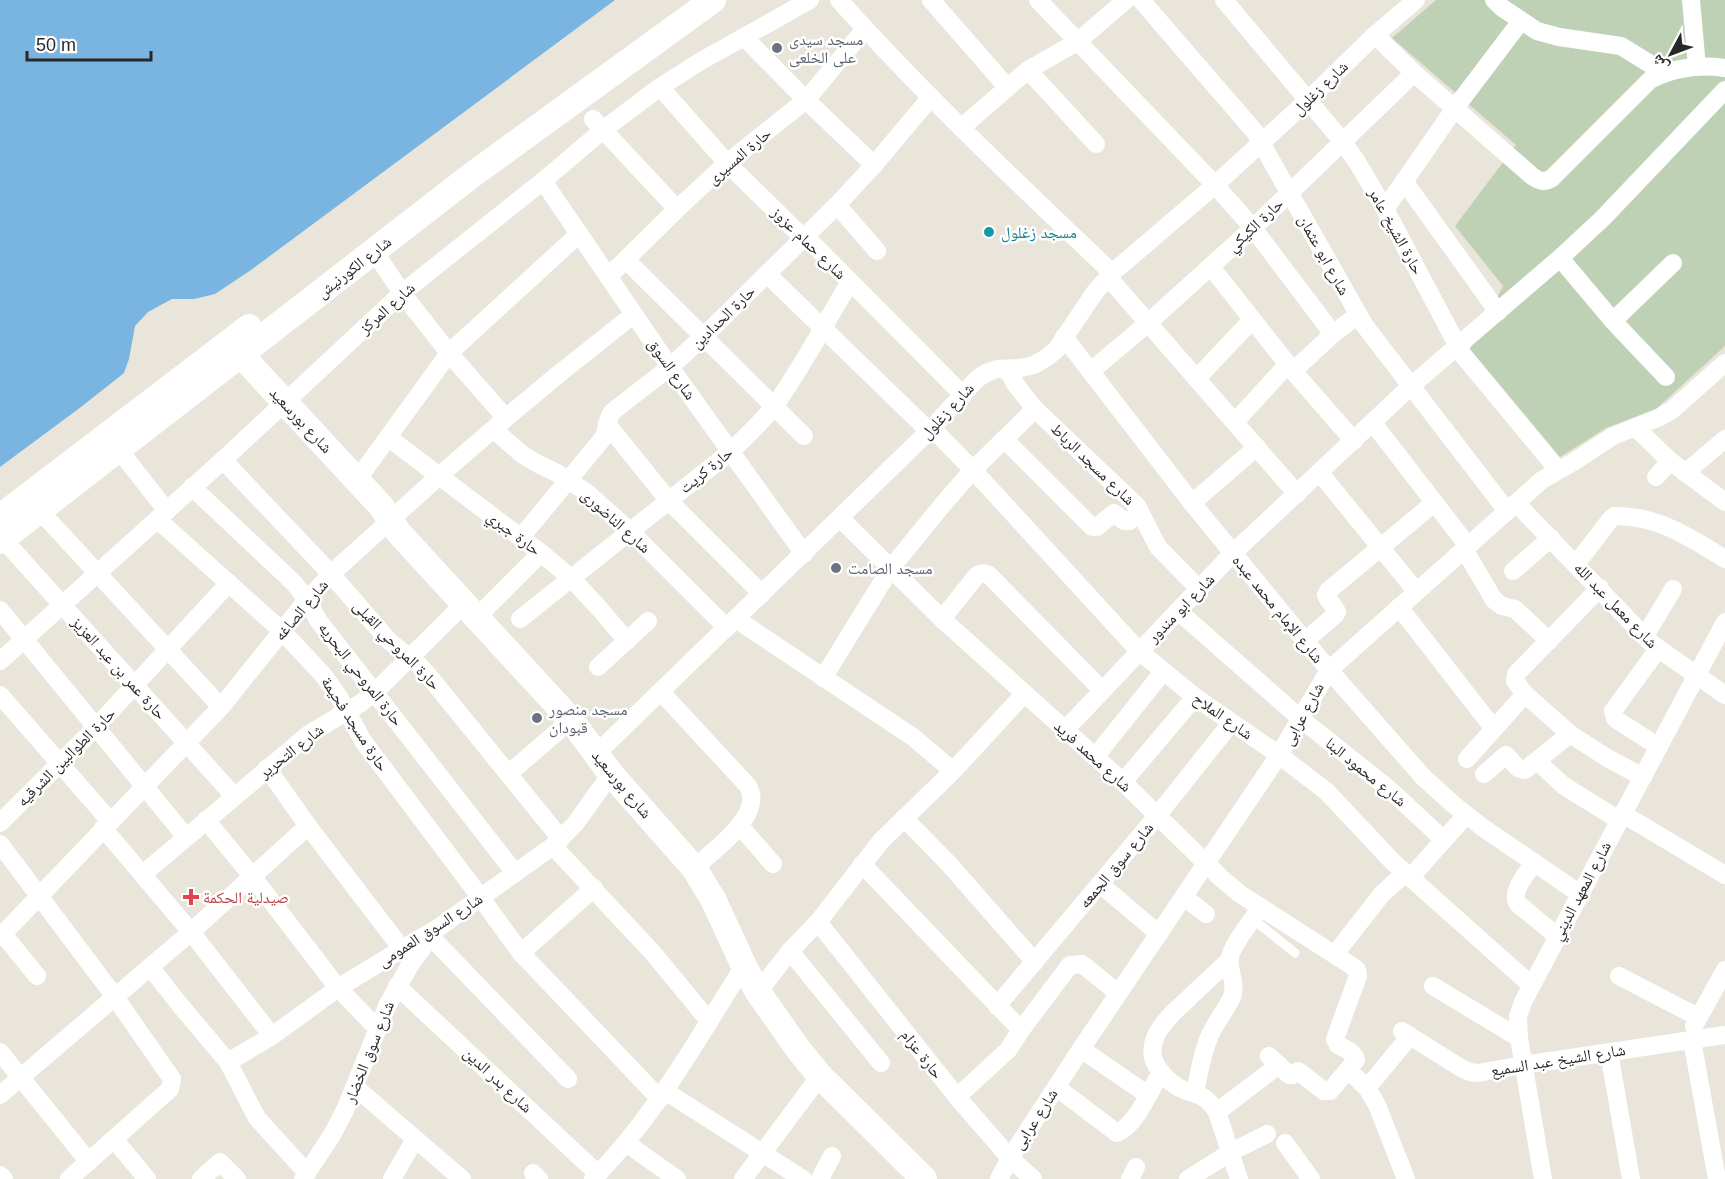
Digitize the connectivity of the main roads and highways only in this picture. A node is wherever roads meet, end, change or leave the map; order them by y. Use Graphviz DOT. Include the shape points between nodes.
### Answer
graph roads {
  1 [pos="687,0"];
  2 [pos="713,0"];
  3 [pos="262,328"];
  4 [pos="241,355"];
  5 [pos="1,532"];
  6 [pos="924,1179"];
  1 -- 3 [label="main road, شارع الكورنيش" via="464,162"];
  2 -- 3 [label="main road, شارع الكورنيش" via="374,251"];
  3 -- 4 [label="main road, شارع الكورنيش"];
  3 -- 5 [label="main road, شارع الكورنيش"];
  4 -- 5 [label="main road, شارع الكورنيش" via="40,511"];
  4 -- 6 [label="main road, شارع بورسعيد" via="571,720 611,774 694,868 744,966 798,1049"];
}
